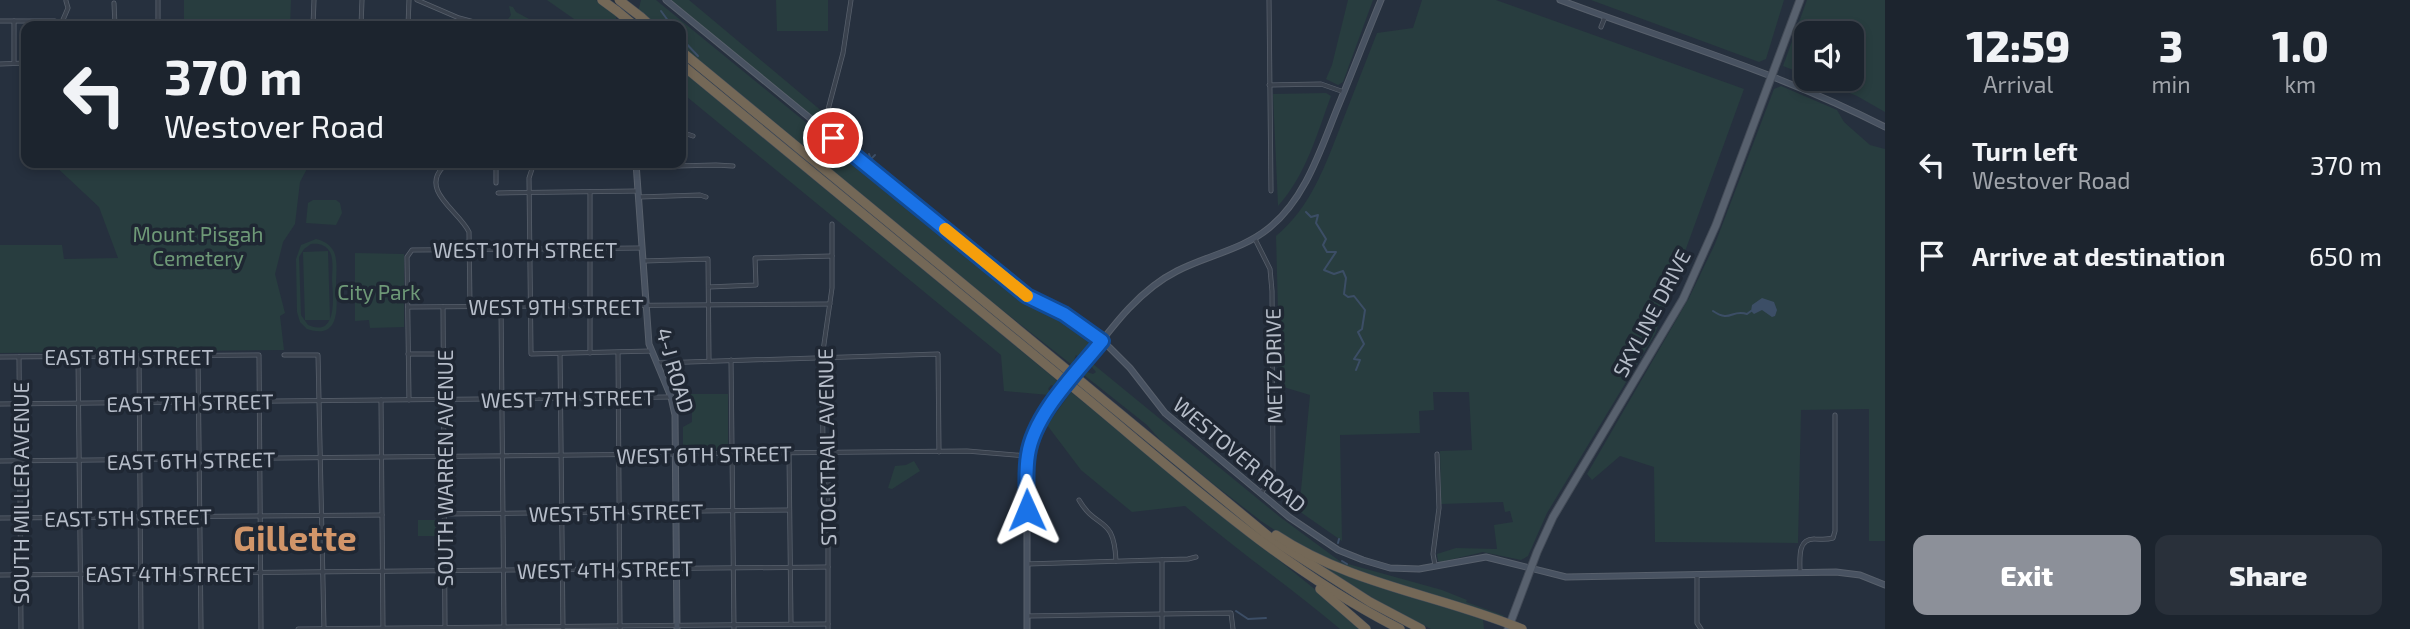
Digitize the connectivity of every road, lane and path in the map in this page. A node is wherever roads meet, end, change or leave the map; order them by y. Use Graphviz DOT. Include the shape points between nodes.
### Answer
graph roads {
  1 [pos="158,0"];
  2 [pos="314,0"];
  3 [pos="362,0"];
  4 [pos="409,0"];
  5 [pos="417,0"];
  6 [pos="602,0"];
  7 [pos="619,0"];
  8 [pos="626,0"];
  9 [pos="666,0"];
  10 [pos="851,0"];
  11 [pos="1269,0"];
  12 [pos="1381,0"];
  13 [pos="1560,0"];
  14 [pos="1800,0"];
  15 [pos="66,1"];
  16 [pos="114,3"];
  17 [pos="1605,17"];
  18 [pos="459,18"];
  19 [pos="14,20"];
  20 [pos="0,21"];
  21 [pos="38,21"];
  22 [pos="62,21"];
  23 [pos="115,21"];
  24 [pos="158,21"];
  25 [pos="313,21"];
  26 [pos="361,21"];
  27 [pos="408,21"];
  28 [pos="470,21"];
  29 [pos="628,21"];
  30 [pos="636,21"];
  31 [pos="637,21"];
  32 [pos="1601,27"];
  33 [pos="686,55"];
  34 [pos="14,63"];
  35 [pos="21,63"];
  36 [pos="0,64"];
  37 [pos="686,68"];
  38 [pos="1772,76"];
  39 [pos="1269,85"];
  40 [pos="1344,92"];
  41 [pos="1885,127"];
  42 [pos="821,128"];
  43 [pos="686,134"];
  44 [pos="693,136"];
  45 [pos="686,165"];
  46 [pos="733,166"];
  47 [pos="442,168"];
  48 [pos="496,168"];
  49 [pos="532,168"];
  50 [pos="637,168"];
  51 [pos="496,183"];
  52 [pos="1271,191"];
  53 [pos="529,192"];
  54 [pos="590,192"];
  55 [pos="498,193"];
  56 [pos="638,194"];
  57 [pos="706,197"];
  58 [pos="832,224"];
  59 [pos="1255,239"];
  60 [pos="590,248"];
  61 [pos="642,248"];
  62 [pos="470,249"];
  63 [pos="529,249"];
  64 [pos="832,256"];
  65 [pos="642,261"];
  66 [pos="709,287"];
  67 [pos="830,304"];
  68 [pos="645,305"];
  69 [pos="709,305"];
  70 [pos="470,306"];
  71 [pos="501,306"];
  72 [pos="530,306"];
  73 [pos="590,306"];
  74 [pos="408,307"];
  75 [pos="443,307"];
  76 [pos="1102,341"];
  77 [pos="651,351"];
  78 [pos="590,353"];
  79 [pos="618,353"];
  80 [pos="408,354"];
  81 [pos="443,354"];
  82 [pos="560,354"];
  83 [pos="284,355"];
  84 [pos="139,356"];
  85 [pos="198,356"];
  86 [pos="19,357"];
  87 [pos="78,357"];
  88 [pos="0,358"];
  89 [pos="822,358"];
  90 [pos="731,360"];
  91 [pos="709,361"];
  92 [pos="656,363"];
  93 [pos="671,397"];
  94 [pos="618,398"];
  95 [pos="502,399"];
  96 [pos="561,399"];
  97 [pos="381,400"];
  98 [pos="409,400"];
  99 [pos="443,400"];
  100 [pos="319,401"];
  101 [pos="199,402"];
  102 [pos="259,402"];
  103 [pos="79,403"];
  104 [pos="139,403"];
  105 [pos="0,404"];
  106 [pos="19,404"];
  107 [pos="1836,415"];
  108 [pos="939,452"];
  109 [pos="789,453"];
  110 [pos="824,453"];
  111 [pos="675,454"];
  112 [pos="732,454"];
  113 [pos="1437,454"];
  114 [pos="619,455"];
  115 [pos="562,456"];
  116 [pos="443,457"];
  117 [pos="503,457"];
  118 [pos="1027,457"];
  119 [pos="320,458"];
  120 [pos="381,458"];
  121 [pos="199,459"];
  122 [pos="259,459"];
  123 [pos="0,461"];
  124 [pos="20,461"];
  125 [pos="80,461"];
  126 [pos="140,461"];
  127 [pos="1201,482"];
  128 [pos="1261,492"];
  129 [pos="1079,500"];
  130 [pos="789,510"];
  131 [pos="733,511"];
  132 [pos="619,512"];
  133 [pos="676,512"];
  134 [pos="503,513"];
  135 [pos="562,513"];
  136 [pos="443,514"];
  137 [pos="321,515"];
  138 [pos="382,515"];
  139 [pos="200,516"];
  140 [pos="260,516"];
  141 [pos="0,518"];
  142 [pos="20,518"];
  143 [pos="80,518"];
  144 [pos="140,518"];
  145 [pos="1264,545"];
  146 [pos="1196,556"];
  147 [pos="1162,560"];
  148 [pos="1116,561"];
  149 [pos="1027,564"];
  150 [pos="790,567"];
  151 [pos="828,567"];
  152 [pos="1435,567"];
  153 [pos="1681,567"];
  154 [pos="676,568"];
  155 [pos="733,568"];
  156 [pos="1531,568"];
  157 [pos="562,569"];
  158 [pos="620,569"];
  159 [pos="444,570"];
  160 [pos="504,570"];
  161 [pos="382,571"];
  162 [pos="322,572"];
  163 [pos="1800,572"];
  164 [pos="201,573"];
  165 [pos="261,573"];
  166 [pos="81,574"];
  167 [pos="140,574"];
  168 [pos="1697,574"];
  169 [pos="0,575"];
  170 [pos="20,575"];
  171 [pos="1681,575"];
  172 [pos="1885,585"];
  173 [pos="1162,613"];
  174 [pos="1027,616"];
  175 [pos="790,624"];
  176 [pos="828,626"];
  177 [pos="620,627"];
  178 [pos="677,627"];
  179 [pos="734,627"];
  180 [pos="1509,627"];
  181 [pos="504,628"];
  182 [pos="563,628"];
  183 [pos="21,629"];
  184 [pos="81,629"];
  185 [pos="141,629"];
  186 [pos="201,629"];
  187 [pos="261,629"];
  188 [pos="298,629"];
  189 [pos="322,629"];
  190 [pos="383,629"];
  191 [pos="445,629"];
  192 [pos="1027,629"];
  193 [pos="1162,629"];
  194 [pos="1233,629"];
  195 [pos="1366,629"];
  196 [pos="1400,629"];
  197 [pos="1421,629"];
  198 [pos="1522,629"];
  199 [pos="1700,629"];
  1 -- 24 [label="street"];
  2 -- 25 [label="street"];
  3 -- 26 [label="street"];
  4 -- 27 [label="street"];
  5 -- 18 [label="street"];
  6 -- 30 [label="highway, bridge"];
  7 -- 31 [label="highway, bridge"];
  8 -- 29 [label="street"];
  9 -- 42 [label="street, WESTOVER ROAD"];
  10 -- 42 [label="street" via="843,53"];
  11 -- 39 [label="street"];
  12 -- 40 [label="street"];
  13 -- 17 [label="street"];
  14 -- 38 [label="main road, SKYLINE DRIVE"];
  15 -- 22 [label="street"];
  16 -- 23 [label="street"];
  17 -- 32 [label="street"];
  17 -- 38 [label="street"];
  18 -- 28 [label="street"];
  19 -- 20 [label="street"];
  19 -- 21 [label="street"];
  19 -- 34 [label="street"];
  33 -- 127 [label="highway"];
  34 -- 35 [label="street"];
  34 -- 36 [label="street"];
  37 -- 145 [label="highway"];
  38 -- 41 [label="street"];
  38 -- 156 [label="main road, SKYLINE DRIVE" via="1683,299 1553,517"];
  39 -- 40 [label="street" via="1321,84"];
  39 -- 52 [label="street"];
  40 -- 59 [label="street" via="1302,188 1281,218"];
  42 -- 76 [label="street, WESTOVER ROAD" via="1027,296 1064,314"];
  43 -- 44 [label="street"];
  45 -- 46 [label="street"];
  47 -- 62 [label="street" via="435,187 466,224"];
  48 -- 51 [label="street"];
  49 -- 53 [label="street"];
  50 -- 56 [label="street, 4-J ROAD"];
  53 -- 54 [label="street"];
  53 -- 55 [label="street"];
  53 -- 63 [label="street"];
  54 -- 56 [label="street"];
  54 -- 60 [label="street"];
  56 -- 57 [label="street"];
  56 -- 61 [label="street, 4-J ROAD"];
  58 -- 64 [label="street, STOCKTRAIL AVENUE"];
  59 -- 76 [label="street" via="1160,281"];
  59 -- 128 [label="street, METZ DRIVE" via="1270,269 1272,291 1273,471"];
  60 -- 61 [label="street, WEST 10TH STREET"];
  60 -- 63 [label="street, WEST 10TH STREET"];
  60 -- 73 [label="street"];
  61 -- 65 [label="street, 4-J ROAD"];
  62 -- 63 [label="street, WEST 10TH STREET"];
  62 -- 70 [label="street"];
  62 -- 74 [label="street, WEST 10TH STREET" via="412,250"];
  63 -- 72 [label="street"];
  64 -- 66 [label="street" via="755,258 756,285"];
  64 -- 67 [label="street, STOCKTRAIL AVENUE"];
  65 -- 66 [label="street, WEST 10TH STREET" via="708,259"];
  65 -- 68 [label="street, 4-J ROAD"];
  66 -- 69 [label="street"];
  67 -- 69 [label="street, WEST 9TH STREET"];
  67 -- 89 [label="street, STOCKTRAIL AVENUE"];
  68 -- 69 [label="street, WEST 9TH STREET"];
  68 -- 73 [label="street, WEST 9TH STREET"];
  68 -- 77 [label="street, 4-J ROAD"];
  69 -- 91 [label="street"];
  70 -- 71 [label="street, WEST 9TH STREET"];
  70 -- 75 [label="street, WEST 9TH STREET"];
  71 -- 72 [label="street, WEST 9TH STREET"];
  71 -- 95 [label="street"];
  72 -- 73 [label="street, WEST 9TH STREET"];
  72 -- 82 [label="street" via="531,354"];
  73 -- 78 [label="street"];
  74 -- 75 [label="street, WEST 9TH STREET"];
  74 -- 80 [label="street"];
  75 -- 81 [label="street, SOUTH WARREN AVENUE"];
  76 -- 118 [label="street, bridge" via="1035,430"];
  76 -- 128 [label="street, WESTOVER ROAD" via="1165,413"];
  77 -- 79 [label="street"];
  77 -- 92 [label="street, 4-J ROAD"];
  78 -- 79 [label="street"];
  78 -- 82 [label="street"];
  79 -- 94 [label="street"];
  80 -- 81 [label="street"];
  80 -- 98 [label="street"];
  81 -- 99 [label="street, SOUTH WARREN AVENUE"];
  82 -- 96 [label="street"];
  83 -- 100 [label="street" via="318,355"];
  84 -- 85 [label="street, EAST 8TH STREET"];
  84 -- 87 [label="street, EAST 8TH STREET"];
  84 -- 104 [label="street"];
  85 -- 101 [label="street"];
  85 -- 102 [label="street, EAST 8TH STREET" via="259,355"];
  86 -- 87 [label="street, EAST 8TH STREET"];
  86 -- 88 [label="street, EAST 8TH STREET"];
  86 -- 106 [label="street, SOUTH MILLER AVENUE"];
  87 -- 103 [label="street"];
  89 -- 90 [label="street"];
  89 -- 108 [label="street" via="938,354"];
  89 -- 110 [label="street, STOCKTRAIL AVENUE"];
  90 -- 91 [label="street"];
  90 -- 112 [label="street"];
  91 -- 92 [label="street"];
  92 -- 93 [label="street, 4-J ROAD"];
  93 -- 94 [label="street, WEST 7TH STREET"];
  93 -- 111 [label="street, 4-J ROAD"];
  94 -- 96 [label="street, WEST 7TH STREET"];
  94 -- 114 [label="street"];
  95 -- 96 [label="street, WEST 7TH STREET"];
  95 -- 99 [label="street, WEST 7TH STREET"];
  95 -- 117 [label="street"];
  96 -- 115 [label="street"];
  97 -- 98 [label="street, WEST 7TH STREET"];
  97 -- 100 [label="street, EAST 7TH STREET"];
  97 -- 120 [label="street"];
  98 -- 99 [label="street, WEST 7TH STREET"];
  99 -- 116 [label="street, SOUTH WARREN AVENUE"];
  100 -- 102 [label="street, EAST 7TH STREET"];
  100 -- 119 [label="street"];
  101 -- 102 [label="street, EAST 7TH STREET"];
  101 -- 104 [label="street, EAST 7TH STREET"];
  101 -- 121 [label="street"];
  102 -- 122 [label="street"];
  103 -- 104 [label="street, EAST 7TH STREET"];
  103 -- 106 [label="street, EAST 7TH STREET"];
  103 -- 125 [label="street"];
  104 -- 126 [label="street"];
  105 -- 106 [label="street, EAST 7TH STREET"];
  106 -- 124 [label="street, SOUTH MILLER AVENUE"];
  107 -- 163 [label="street" via="1836,531 1827,540 1804,541"];
  108 -- 110 [label="street, WEST 6TH STREET"];
  108 -- 118 [label="street, WEST 6TH STREET"];
  109 -- 110 [label="street, WEST 6TH STREET"];
  109 -- 112 [label="street, WEST 6TH STREET"];
  109 -- 130 [label="street"];
  110 -- 151 [label="street, STOCKTRAIL AVENUE"];
  111 -- 112 [label="street, WEST 6TH STREET"];
  111 -- 114 [label="street, WEST 6TH STREET"];
  111 -- 133 [label="street, 4-J ROAD"];
  112 -- 131 [label="street"];
  113 -- 152 [label="street"];
  114 -- 115 [label="street, WEST 6TH STREET"];
  114 -- 132 [label="street"];
  115 -- 117 [label="street, WEST 6TH STREET"];
  115 -- 135 [label="street"];
  116 -- 117 [label="street, WEST 6TH STREET"];
  116 -- 120 [label="street, WEST 6TH STREET"];
  116 -- 136 [label="street, SOUTH WARREN AVENUE"];
  117 -- 134 [label="street"];
  118 -- 149 [label="street"];
  119 -- 120 [label="street, EAST 6TH STREET"];
  119 -- 122 [label="street, EAST 6TH STREET"];
  119 -- 137 [label="street"];
  120 -- 138 [label="street"];
  121 -- 122 [label="street, EAST 6TH STREET"];
  121 -- 126 [label="street, EAST 6TH STREET"];
  121 -- 139 [label="street"];
  122 -- 140 [label="street"];
  123 -- 124 [label="street, EAST 6TH STREET"];
  124 -- 125 [label="street, EAST 6TH STREET"];
  124 -- 142 [label="street, SOUTH MILLER AVENUE"];
  125 -- 126 [label="street, EAST 6TH STREET"];
  125 -- 143 [label="street"];
  126 -- 144 [label="street"];
  127 -- 180 [label="highway" via="1282,539 1345,570"];
  127 -- 197 [label="highway" via="1326,576"];
  128 -- 152 [label="street, WESTOVER ROAD" via="1315,536 1351,555 1391,568"];
  129 -- 148 [label="street" via="1112,533"];
  130 -- 131 [label="street, WEST 5TH STREET"];
  130 -- 150 [label="street"];
  131 -- 133 [label="street, WEST 5TH STREET"];
  131 -- 155 [label="street"];
  132 -- 133 [label="street, WEST 5TH STREET"];
  132 -- 135 [label="street, WEST 5TH STREET"];
  132 -- 158 [label="street"];
  133 -- 154 [label="street, 4-J ROAD"];
  134 -- 135 [label="street, WEST 5TH STREET"];
  134 -- 136 [label="street, WEST 5TH STREET"];
  134 -- 160 [label="street"];
  135 -- 157 [label="street"];
  136 -- 159 [label="street, SOUTH WARREN AVENUE"];
  137 -- 138 [label="street, EAST 5TH STREET"];
  137 -- 140 [label="street, EAST 5TH STREET"];
  137 -- 162 [label="street"];
  138 -- 161 [label="street"];
  139 -- 140 [label="street, EAST 5TH STREET"];
  139 -- 144 [label="street, EAST 5TH STREET"];
  139 -- 164 [label="street"];
  140 -- 165 [label="street"];
  141 -- 142 [label="street, EAST 5TH STREET"];
  142 -- 143 [label="street, EAST 5TH STREET"];
  142 -- 170 [label="street, SOUTH MILLER AVENUE"];
  143 -- 144 [label="street, EAST 5TH STREET"];
  143 -- 166 [label="street"];
  144 -- 167 [label="street"];
  145 -- 195 [label="highway"];
  145 -- 196 [label="highway" via="1333,592"];
  146 -- 147 [label="street"];
  147 -- 148 [label="street"];
  147 -- 173 [label="street"];
  148 -- 149 [label="street"];
  149 -- 174 [label="street"];
  150 -- 151 [label="street, WEST 4TH STREET"];
  150 -- 155 [label="street, WEST 4TH STREET"];
  150 -- 175 [label="street"];
  151 -- 176 [label="street, STOCKTRAIL AVENUE"];
  152 -- 156 [label="street, WESTOVER ROAD" via="1486,557"];
  153 -- 171 [label="street"];
  154 -- 155 [label="street, WEST 4TH STREET"];
  154 -- 158 [label="street, WEST 4TH STREET"];
  154 -- 178 [label="street, 4-J ROAD"];
  155 -- 179 [label="street"];
  156 -- 171 [label="street, WESTOVER ROAD" via="1566,577"];
  156 -- 180 [label="main road, SKYLINE DRIVE"];
  157 -- 158 [label="street, WEST 4TH STREET"];
  157 -- 160 [label="street, WEST 4TH STREET"];
  157 -- 182 [label="street"];
  158 -- 177 [label="street"];
  159 -- 160 [label="street, WEST 4TH STREET"];
  159 -- 161 [label="street, WEST 4TH STREET"];
  159 -- 191 [label="street, SOUTH WARREN AVENUE"];
  160 -- 181 [label="street"];
  161 -- 162 [label="street, EAST 4TH STREET"];
  161 -- 190 [label="street"];
  162 -- 165 [label="street, EAST 4TH STREET"];
  162 -- 189 [label="street"];
  163 -- 168 [label="street, WESTOVER ROAD"];
  163 -- 172 [label="street, WESTOVER ROAD" via="1848,573"];
  164 -- 165 [label="street, EAST 4TH STREET"];
  164 -- 167 [label="street, EAST 4TH STREET"];
  164 -- 186 [label="street"];
  165 -- 187 [label="street"];
  166 -- 167 [label="street, EAST 4TH STREET"];
  166 -- 170 [label="street, EAST 4TH STREET"];
  166 -- 184 [label="street"];
  167 -- 185 [label="street"];
  168 -- 171 [label="street, WESTOVER ROAD"];
  168 -- 199 [label="street"];
  169 -- 170 [label="street, EAST 4TH STREET"];
  170 -- 183 [label="street, SOUTH MILLER AVENUE"];
  173 -- 174 [label="street"];
  173 -- 193 [label="street"];
  173 -- 194 [label="street" via="1231,613"];
  174 -- 192 [label="street"];
  175 -- 176 [label="street"];
  175 -- 179 [label="street"];
  177 -- 178 [label="street"];
  177 -- 182 [label="street"];
  178 -- 179 [label="street"];
  180 -- 198 [label="highway"];
  181 -- 182 [label="street"];
  181 -- 191 [label="street"];
  188 -- 189 [label="street"];
  189 -- 190 [label="street"];
  190 -- 191 [label="street"];
}
